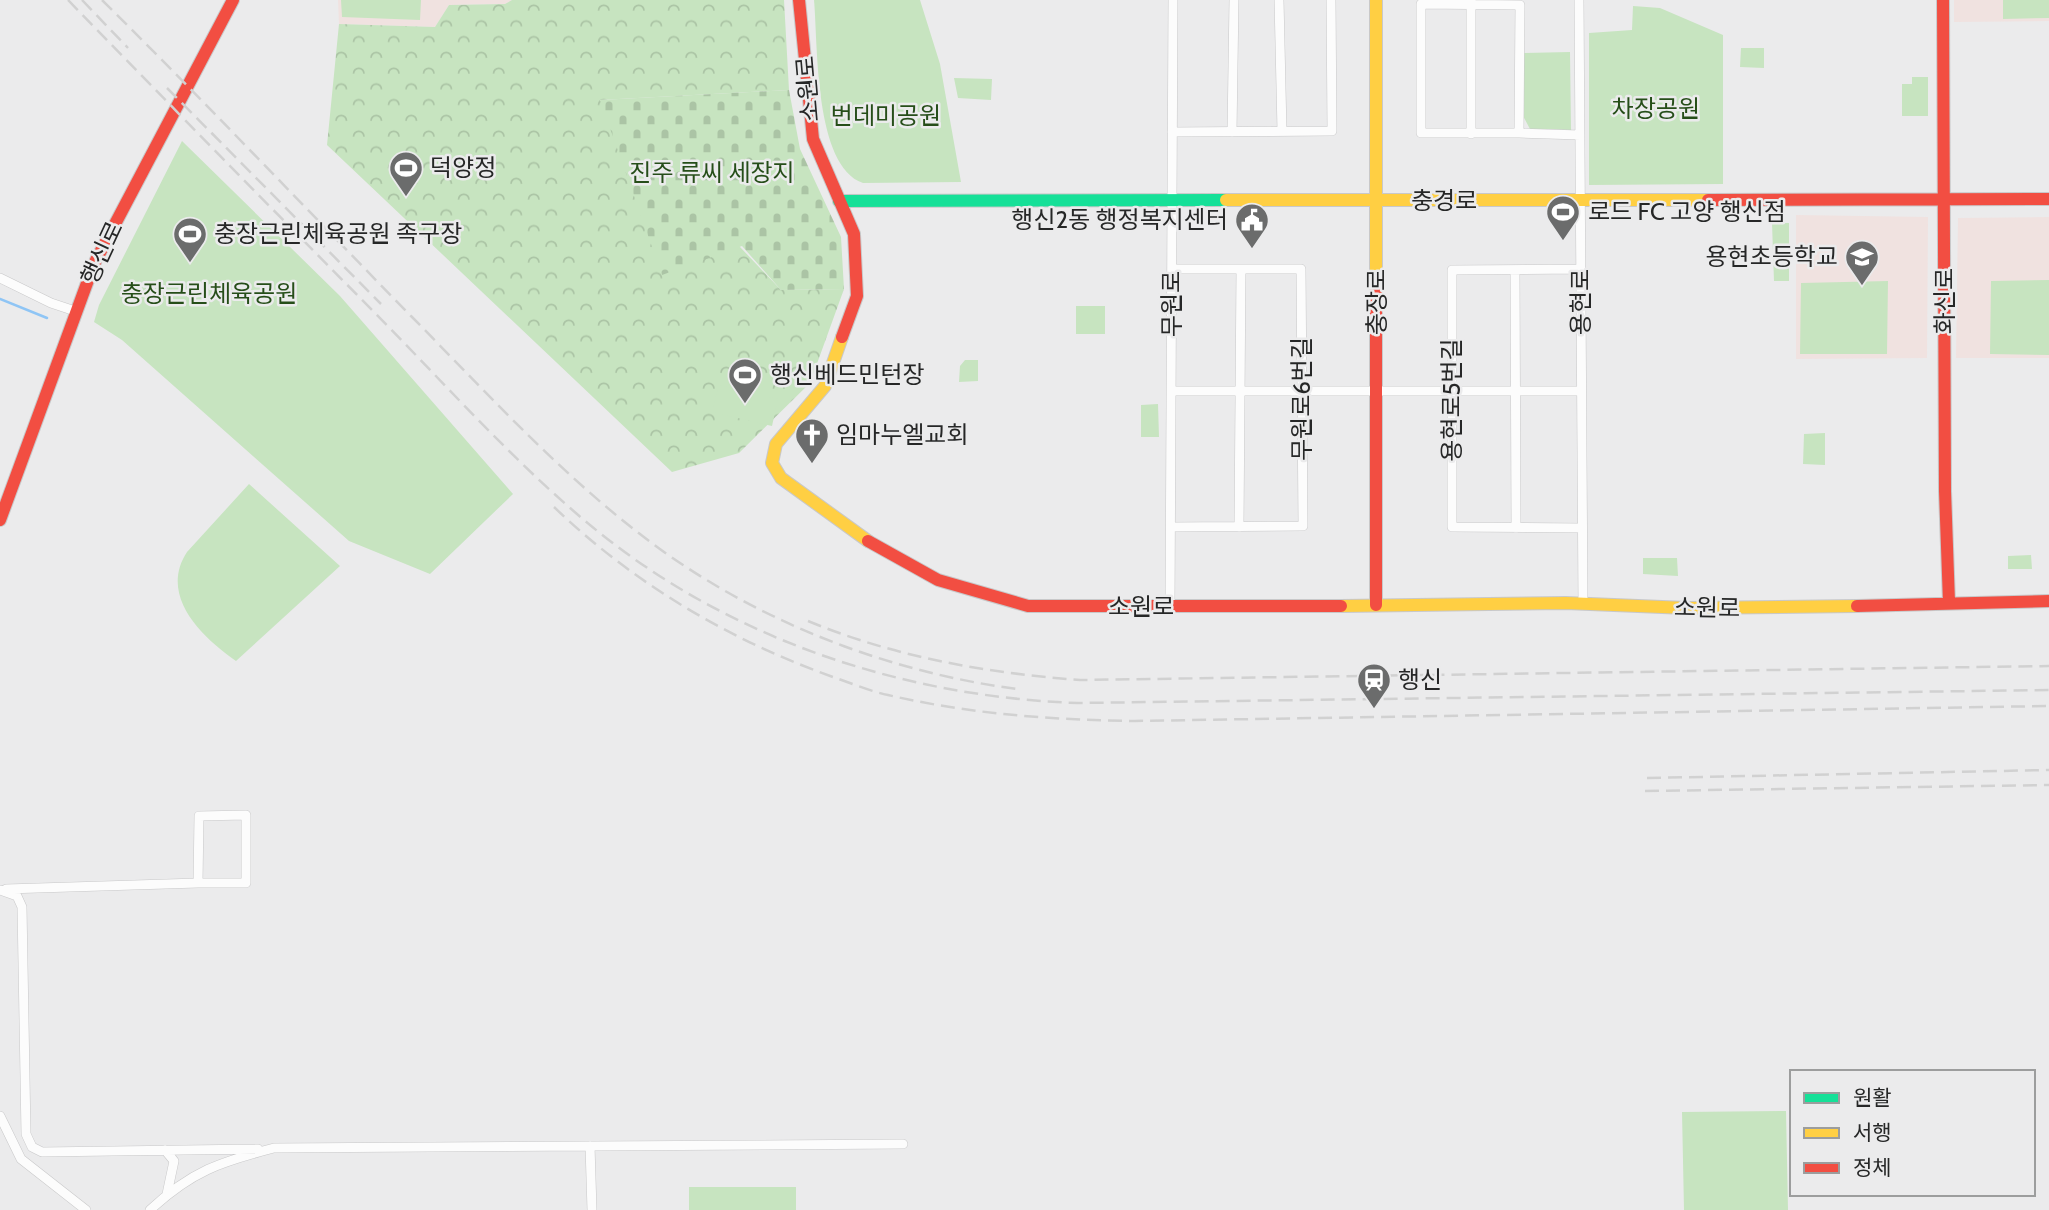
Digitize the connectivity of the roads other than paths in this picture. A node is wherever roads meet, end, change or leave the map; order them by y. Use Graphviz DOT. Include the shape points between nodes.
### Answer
graph roads {
  1 [pos="233,0"];
  2 [pos="799,0"];
  3 [pos="1173,0"];
  4 [pos="1234,0"];
  5 [pos="1279,0"];
  6 [pos="1331,0"];
  7 [pos="1376,0"];
  8 [pos="1579,0"];
  9 [pos="1943,0"];
  10 [pos="1471,2"];
  11 [pos="1282,131"];
  12 [pos="1172,132"];
  13 [pos="1232,132"];
  14 [pos="1519,133"];
  15 [pos="1471,134"];
  16 [pos="1580,135"];
  17 [pos="2049,199"];
  18 [pos="1174,200"];
  19 [pos="1580,200"];
  20 [pos="1944,200"];
  21 [pos="839,201"];
  22 [pos="1377,201"];
  23 [pos="1172,268"];
  24 [pos="1241,269"];
  25 [pos="1581,269"];
  26 [pos="1515,270"];
  27 [pos="0,278"];
  28 [pos="75,311"];
  29 [pos="1172,391"];
  30 [pos="1239,391"];
  31 [pos="1303,391"];
  32 [pos="1377,391"];
  33 [pos="1452,391"];
  34 [pos="1515,391"];
  35 [pos="1581,391"];
  36 [pos="0,520"];
  37 [pos="1171,527"];
  38 [pos="1240,527"];
  39 [pos="1516,528"];
  40 [pos="1582,528"];
  41 [pos="2049,601"];
  42 [pos="1949,602"];
  43 [pos="1583,604"];
  44 [pos="1376,605"];
  45 [pos="1170,608"];
  46 [pos="198,883"];
  47 [pos="0,890"];
  48 [pos="0,1116"];
  49 [pos="903,1144"];
  50 [pos="590,1146"];
  51 [pos="274,1148"];
  52 [pos="165,1150"];
  53 [pos="166,1195"];
  54 [pos="86,1210"];
  55 [pos="150,1210"];
  56 [pos="592,1210"];
  1 -- 28 [label="main road, 행신로" via="94,264"];
  2 -- 21 [label="main road, 소원로" via="813,139"];
  3 -- 12 [label="street, 무원로"];
  4 -- 13 [label="street"];
  5 -- 11 [label="street"];
  6 -- 11 [label="street" via="1332,131"];
  7 -- 22 [label="main road, 충장로"];
  8 -- 16 [label="street, 용현로"];
  9 -- 20 [label="main road, 화신로"];
  10 -- 14 [label="street" via="1520,5"];
  10 -- 15 [label="street"];
  10 -- 15 [label="street" via="1421,4 1421,133"];
  11 -- 13 [label="street"];
  12 -- 13 [label="street"];
  12 -- 18 [label="street, 무원로"];
  14 -- 15 [label="street"];
  14 -- 16 [label="street"];
  16 -- 19 [label="street, 용현로"];
  17 -- 20 [label="main road, 충경로"];
  18 -- 21 [label="main road, 충경로"];
  18 -- 22 [label="main road, 충경로"];
  18 -- 23 [label="street, 무원로"];
  19 -- 20 [label="main road, 충경로"];
  19 -- 22 [label="main road, 충경로"];
  19 -- 25 [label="street, 용현로"];
  20 -- 42 [label="main road, 화신로"];
  21 -- 45 [label="main road, 소원로" via="854,234 857,296 825,386 776,444 775,471 852,531 938,580 1028,606"];
  22 -- 32 [label="main road, 충장로"];
  23 -- 24 [label="street, 무원로6번길"];
  23 -- 29 [label="street, 무원로"];
  24 -- 30 [label="street"];
  24 -- 31 [label="street, 무원로6번길" via="1301,269"];
  25 -- 26 [label="street, 용현로5번길"];
  25 -- 35 [label="street, 용현로"];
  26 -- 33 [label="street, 용현로5번길" via="1452,270"];
  26 -- 34 [label="street"];
  27 -- 28 [label="street"];
  28 -- 36 [label="main road, 행신로"];
  29 -- 30 [label="street"];
  29 -- 37 [label="street, 무원로"];
  30 -- 31 [label="street"];
  30 -- 38 [label="street"];
  31 -- 32 [label="street"];
  31 -- 38 [label="street, 무원로6번길" via="1303,526"];
  32 -- 33 [label="street"];
  32 -- 44 [label="main road, 충장로"];
  33 -- 34 [label="street"];
  33 -- 39 [label="street, 용현로5번길" via="1452,527"];
  34 -- 35 [label="street"];
  34 -- 39 [label="street"];
  35 -- 40 [label="street, 용현로"];
  37 -- 38 [label="street, 무원로6번길"];
  37 -- 45 [label="street, 무원로"];
  39 -- 40 [label="street, 용현로5번길"];
  40 -- 43 [label="street, 용현로"];
  41 -- 42 [label="main road, 소원로"];
  42 -- 43 [label="main road, 소원로" via="1775,608"];
  43 -- 44 [label="main road, 소원로"];
  44 -- 45 [label="main road, 소원로"];
  46 -- 46 [label="street" via="199,816 246,815 246,883"];
  46 -- 47 [label="street"];
  47 -- 52 [label="street" via="17,896 22,907 26,1134 32,1147 42,1152"];
  48 -- 54 [label="street" via="21,1160"];
  49 -- 50 [label="street"];
  50 -- 51 [label="street"];
  50 -- 56 [label="street"];
  51 -- 52 [label="street"];
  51 -- 53 [label="street" via="220,1162"];
  52 -- 53 [label="street" via="174,1161"];
  53 -- 55 [label="street"];
}
